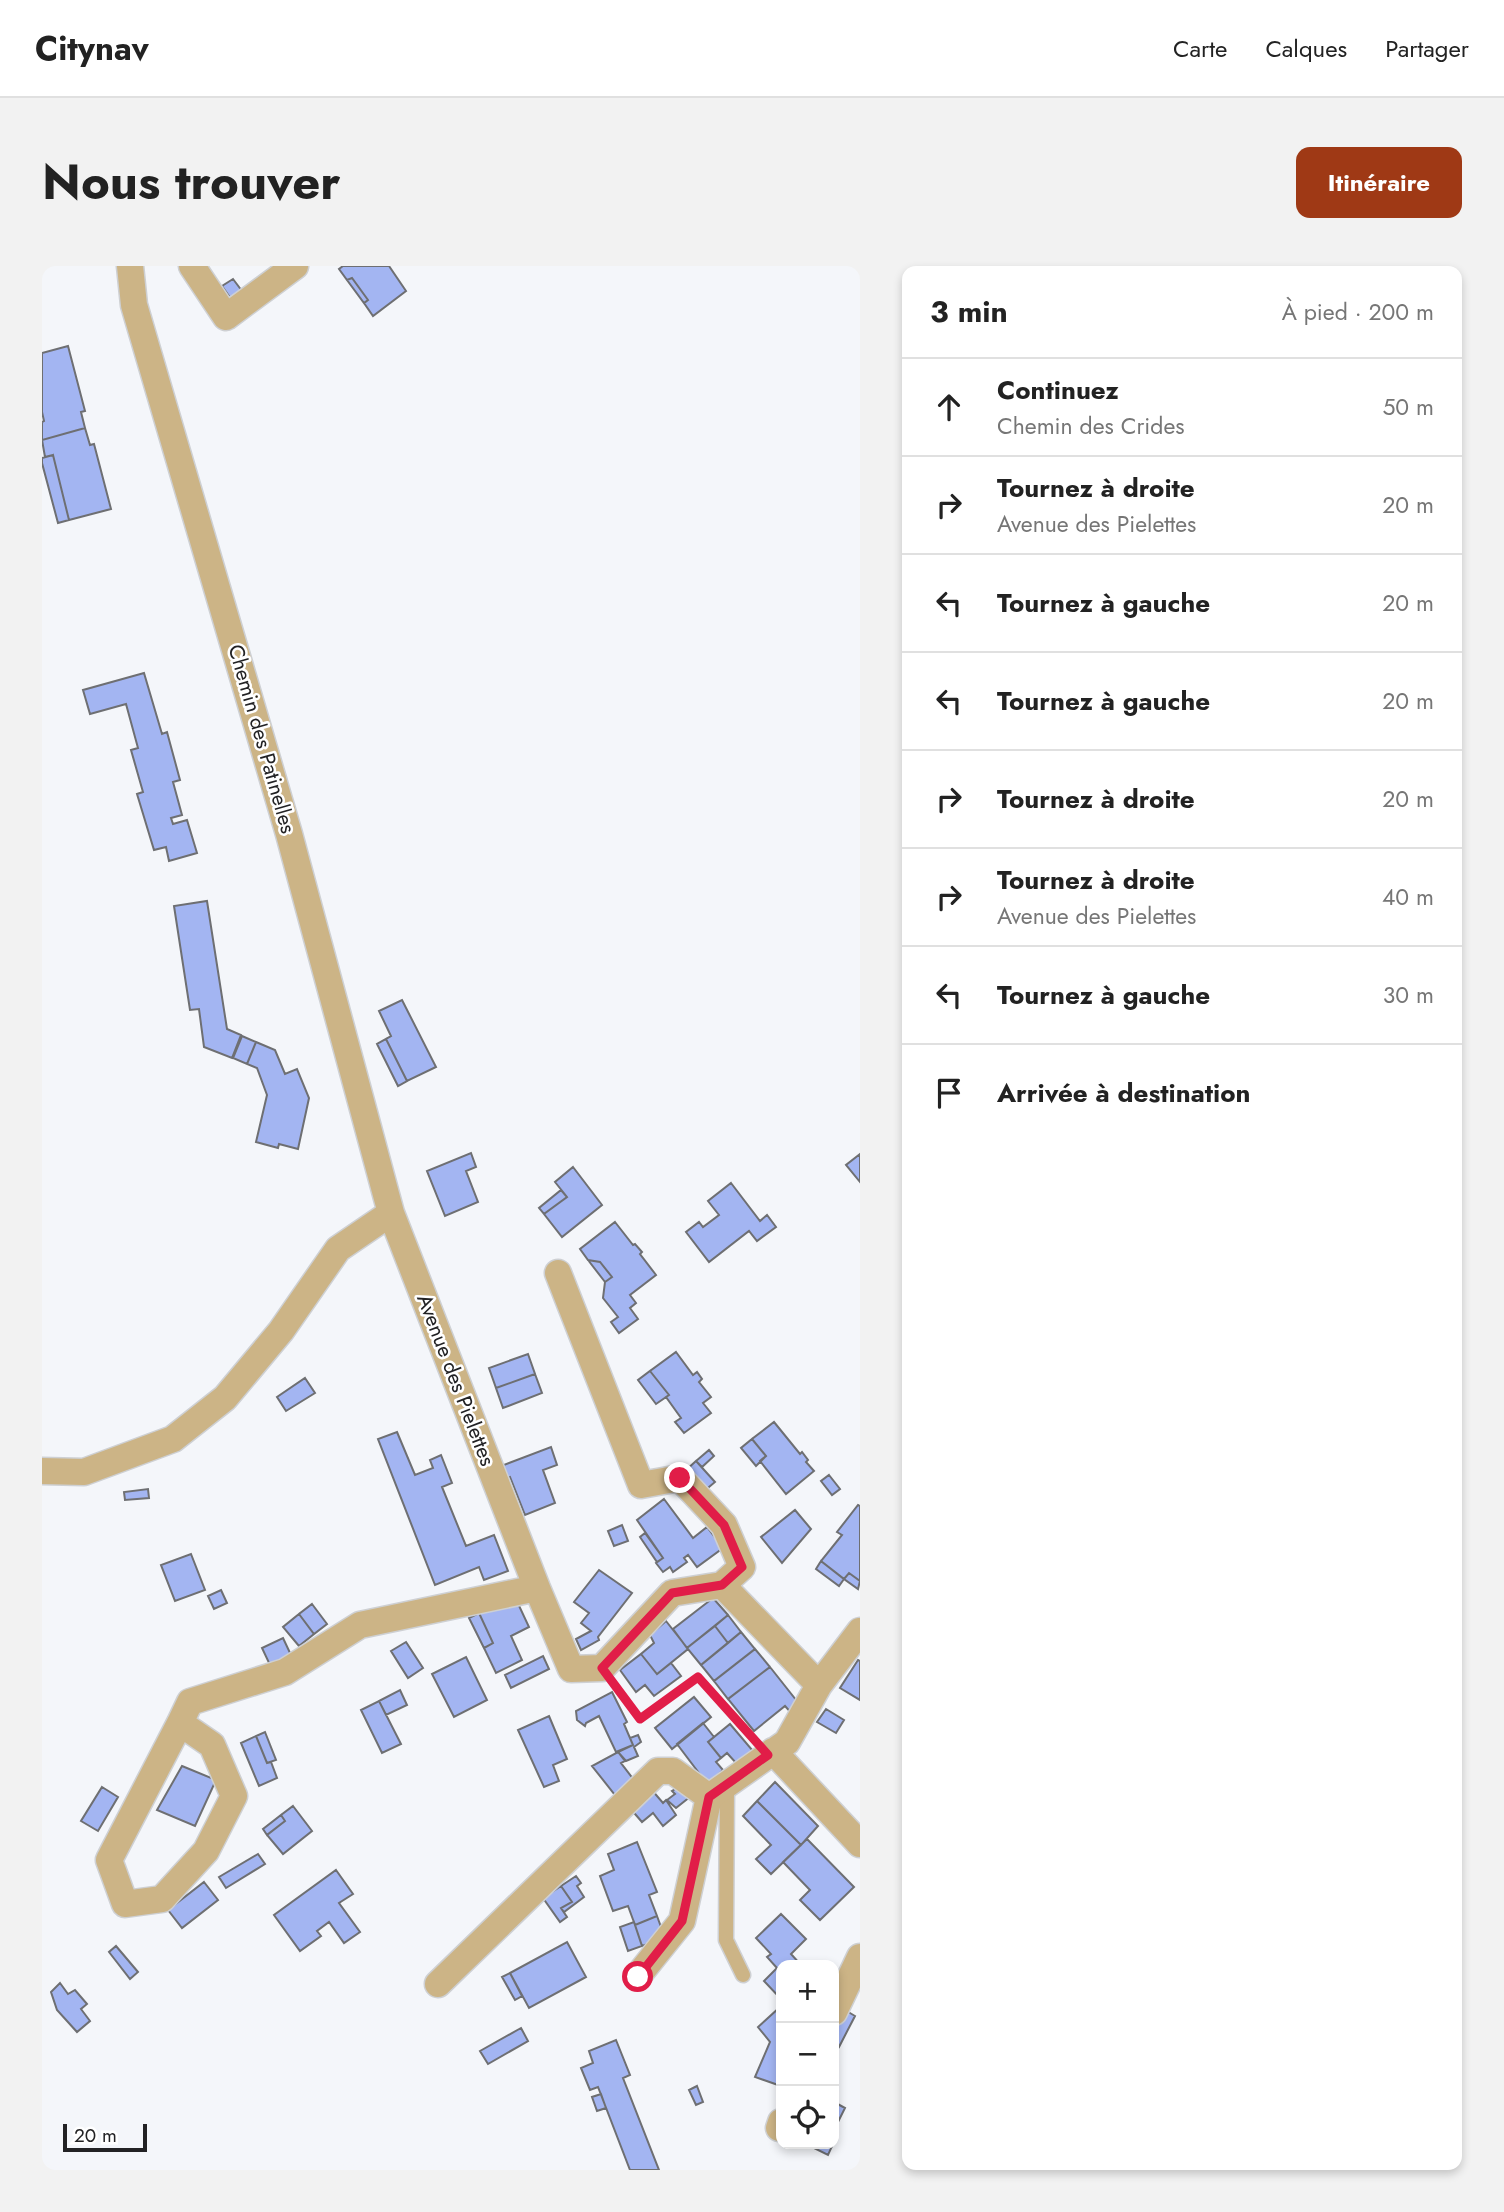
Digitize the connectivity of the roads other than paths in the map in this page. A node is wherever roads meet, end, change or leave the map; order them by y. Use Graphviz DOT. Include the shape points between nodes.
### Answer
graph roads {
  1 [pos="130,266"];
  2 [pos="192,266"];
  3 [pos="295,266"];
  4 [pos="391,1213"];
  5 [pos="558,1273"];
  6 [pos="42,1471"];
  7 [pos="722,1585"];
  8 [pos="537,1588"];
  9 [pos="860,1631"];
  10 [pos="819,1685"];
  11 [pos="180,1723"];
  12 [pos="770,1753"];
  13 [pos="718,1791"];
  14 [pos="860,1844"];
  15 [pos="860,1957"];
  16 [pos="743,1975"];
  17 [pos="638,1977"];
  18 [pos="438,1984"];
  19 [pos="839,2001"];
  1 -- 4 [label="street, Chemin des Patinelles" via="134,305 289,834"];
  2 -- 3 [label="street" via="226,317"];
  4 -- 6 [label="street" via="338,1250 281,1331 225,1398 173,1439 84,1472"];
  4 -- 8 [label="street, Avenue des Pielettes"];
  5 -- 7 [label="street" via="641,1485 680,1478 724,1525 742,1567"];
  7 -- 8 [label="street, Avenue des Pielettes" via="672,1593 602,1668 571,1670"];
  7 -- 10 [label="street"];
  8 -- 11 [label="street" via="360,1625 285,1672 190,1702"];
  9 -- 10 [label="street"];
  10 -- 12 [label="street" via="787,1742"];
  11 -- 11 [label="street" via="109,1860 125,1904 162,1899 206,1851 234,1796 212,1745"];
  12 -- 13 [label="street"];
  12 -- 14 [label="street"];
  13 -- 16 [label="lane" via="726,1940"];
  13 -- 17 [label="street" via="682,1921"];
  13 -- 18 [label="street" via="673,1771 658,1771"];
  15 -- 19 [label="street"];
}
